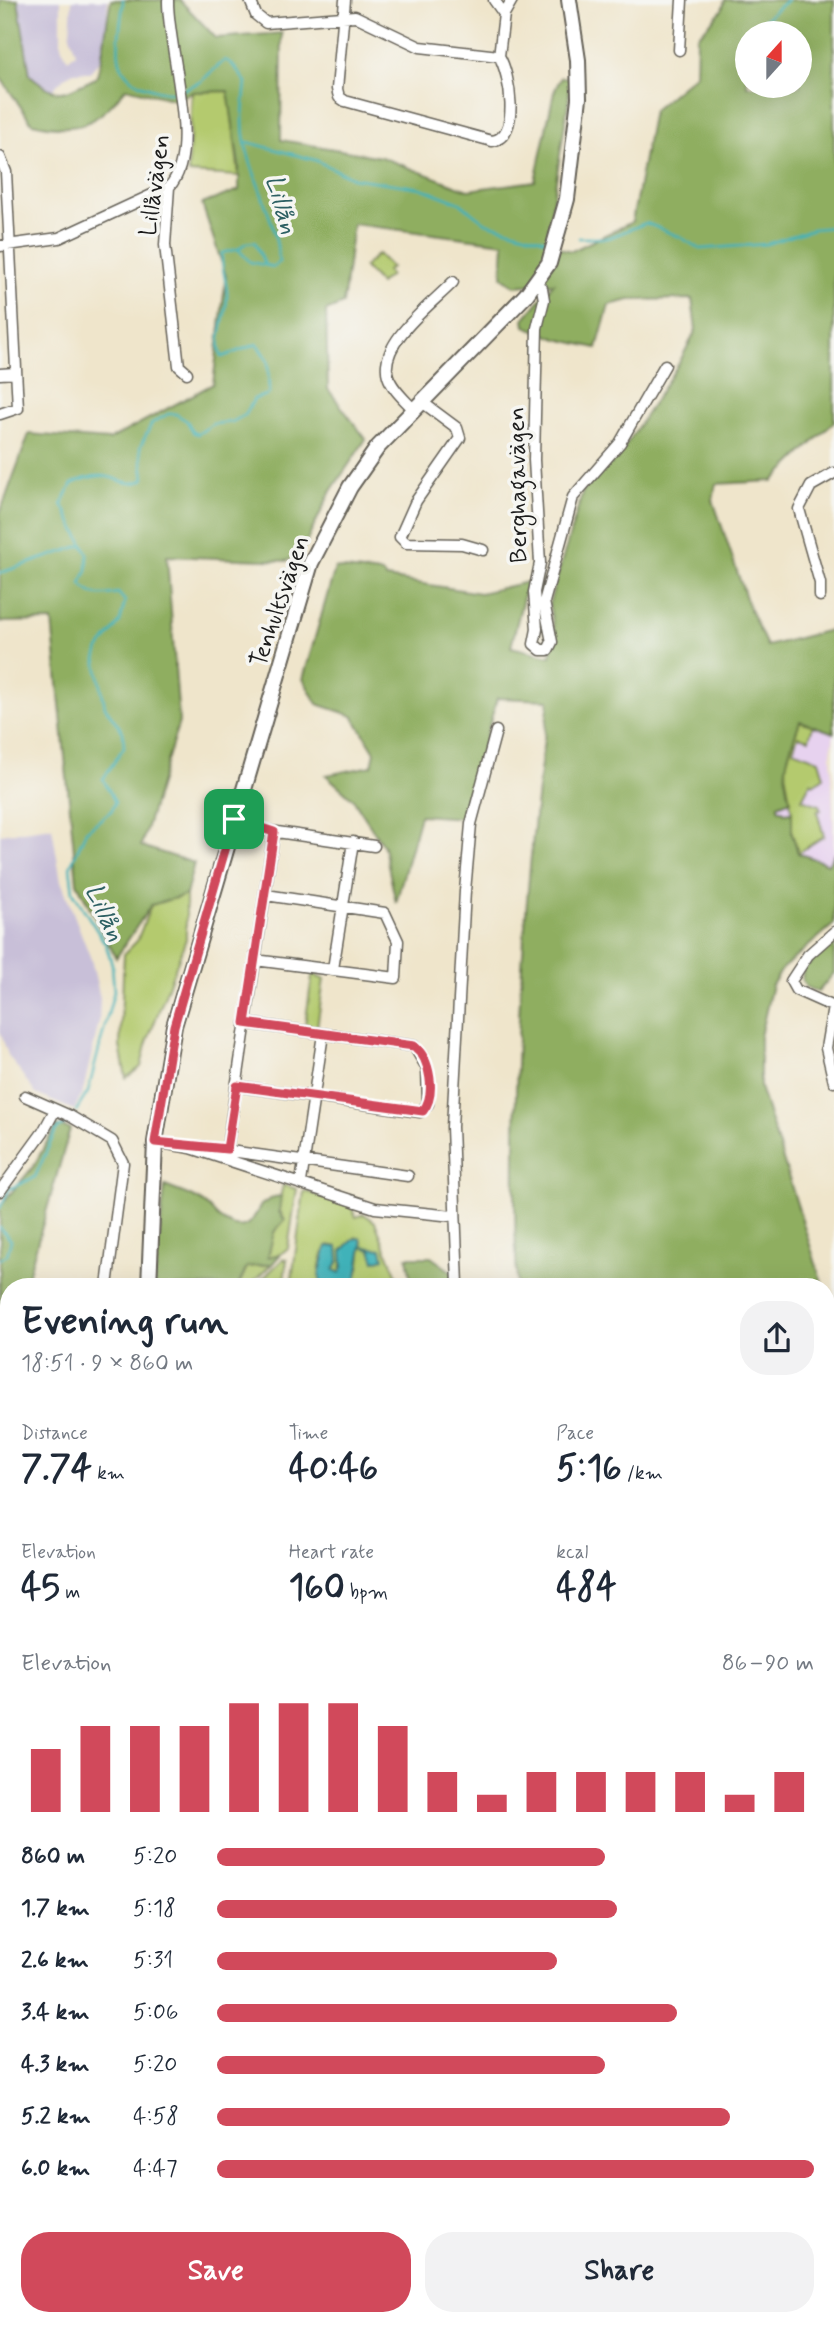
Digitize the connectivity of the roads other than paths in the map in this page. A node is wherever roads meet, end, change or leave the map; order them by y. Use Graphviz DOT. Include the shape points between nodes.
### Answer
graph roads {
  1 [pos="167,0"];
  2 [pos="250,0"];
  3 [pos="345,0"];
  4 [pos="494,0"];
  5 [pos="512,0"];
  6 [pos="569,0"];
  7 [pos="682,0"];
  8 [pos="504,14"];
  9 [pos="343,15"];
  10 [pos="679,50"];
  11 [pos="499,56"];
  12 [pos="0,156"];
  13 [pos="170,187"];
  14 [pos="5,245"];
  15 [pos="453,282"];
  16 [pos="535,284"];
  17 [pos="665,365"];
  18 [pos="15,373"];
  19 [pos="187,373"];
  20 [pos="0,374"];
  21 [pos="418,406"];
  22 [pos="0,414"];
  23 [pos="834,473"];
  24 [pos="483,550"];
  25 [pos="820,596"];
  26 [pos="496,731"];
  27 [pos="234,819"];
  28 [pos="274,832"];
  29 [pos="353,842"];
  30 [pos="374,846"];
  31 [pos="266,895"];
  32 [pos="343,906"];
  33 [pos="834,932"];
  34 [pos="255,960"];
  35 [pos="333,969"];
  36 [pos="833,1007"];
  37 [pos="245,1023"];
  38 [pos="323,1034"];
  39 [pos="834,1082"];
  40 [pos="237,1086"];
  41 [pos="25,1096"];
  42 [pos="313,1098"];
  43 [pos="55,1110"];
  44 [pos="155,1142"];
  45 [pos="191,1147"];
  46 [pos="227,1149"];
  47 [pos="304,1161"];
  48 [pos="408,1176"];
  49 [pos="301,1182"];
  50 [pos="0,1191"];
  51 [pos="453,1216"];
  52 [pos="108,1278"];
  53 [pos="149,1278"];
  54 [pos="457,1278"];
  1 -- 13 [label="street, Lillåvägen" via="170,49 182,104 181,159 177,179"];
  2 -- 9 [label="street" via="257,17 277,25"];
  3 -- 9 [label="street"];
  4 -- 8 [label="street"];
  5 -- 8 [label="street"];
  6 -- 16 [label="street, Tenhultsvägen" via="580,75 575,139 559,233 549,263"];
  7 -- 10 [label="street"];
  8 -- 11 [label="street"];
  9 -- 11 [label="street" via="355,16 420,47"];
  9 -- 11 [label="street" via="339,97 492,141 504,135 511,108 508,71"];
  12 -- 14 [label="street" via="6,172"];
  13 -- 14 [label="street" via="59,238"];
  13 -- 19 [label="street, Lillåvägen" via="167,267 179,366"];
  14 -- 18 [label="street"];
  15 -- 21 [label="street" via="396,340 387,358 388,378"];
  16 -- 17 [label="street, Berghagavägen" via="542,288 544,300 537,328 534,460 541,563 534,592 534,644 539,650 546,651 551,645 544,602 573,497 620,443"];
  16 -- 21 [label="street, Tenhultsvägen"];
  18 -- 20 [label="street"];
  18 -- 22 [label="street" via="18,408"];
  21 -- 24 [label="street" via="457,428 460,438 416,501 400,537 406,543 462,544"];
  21 -- 27 [label="street, Tenhultsvägen" via="359,473 312,563"];
  23 -- 25 [label="street" via="811,486 799,509"];
  26 -- 51 [label="street" via="470,838 452,1127"];
  27 -- 28 [label="street"];
  27 -- 44 [label="street, Tenhultsvägen" via="174,1026"];
  28 -- 29 [label="street"];
  28 -- 31 [label="street"];
  29 -- 30 [label="street"];
  29 -- 32 [label="street"];
  31 -- 32 [label="street"];
  31 -- 34 [label="street"];
  32 -- 35 [label="street"];
  32 -- 35 [label="street" via="386,914 398,941 396,978"];
  33 -- 36 [label="street" via="808,955 791,981 796,990"];
  34 -- 35 [label="street"];
  34 -- 37 [label="street"];
  36 -- 39 [label="street" via="827,1048"];
  37 -- 38 [label="street"];
  37 -- 40 [label="street"];
  38 -- 42 [label="street"];
  38 -- 42 [label="street" via="415,1047 428,1068 428,1104 420,1112"];
  40 -- 42 [label="street"];
  40 -- 46 [label="street"];
  41 -- 43 [label="street"];
  42 -- 47 [label="street"];
  43 -- 50 [label="street"];
  43 -- 52 [label="street" via="112,1140 123,1163"];
  44 -- 45 [label="street"];
  44 -- 53 [label="street, Tenhultsvägen"];
  45 -- 46 [label="street"];
  45 -- 49 [label="street"];
  46 -- 47 [label="street"];
  47 -- 48 [label="street"];
  47 -- 49 [label="street"];
  49 -- 51 [label="street" via="375,1208"];
  51 -- 54 [label="street"];
}
